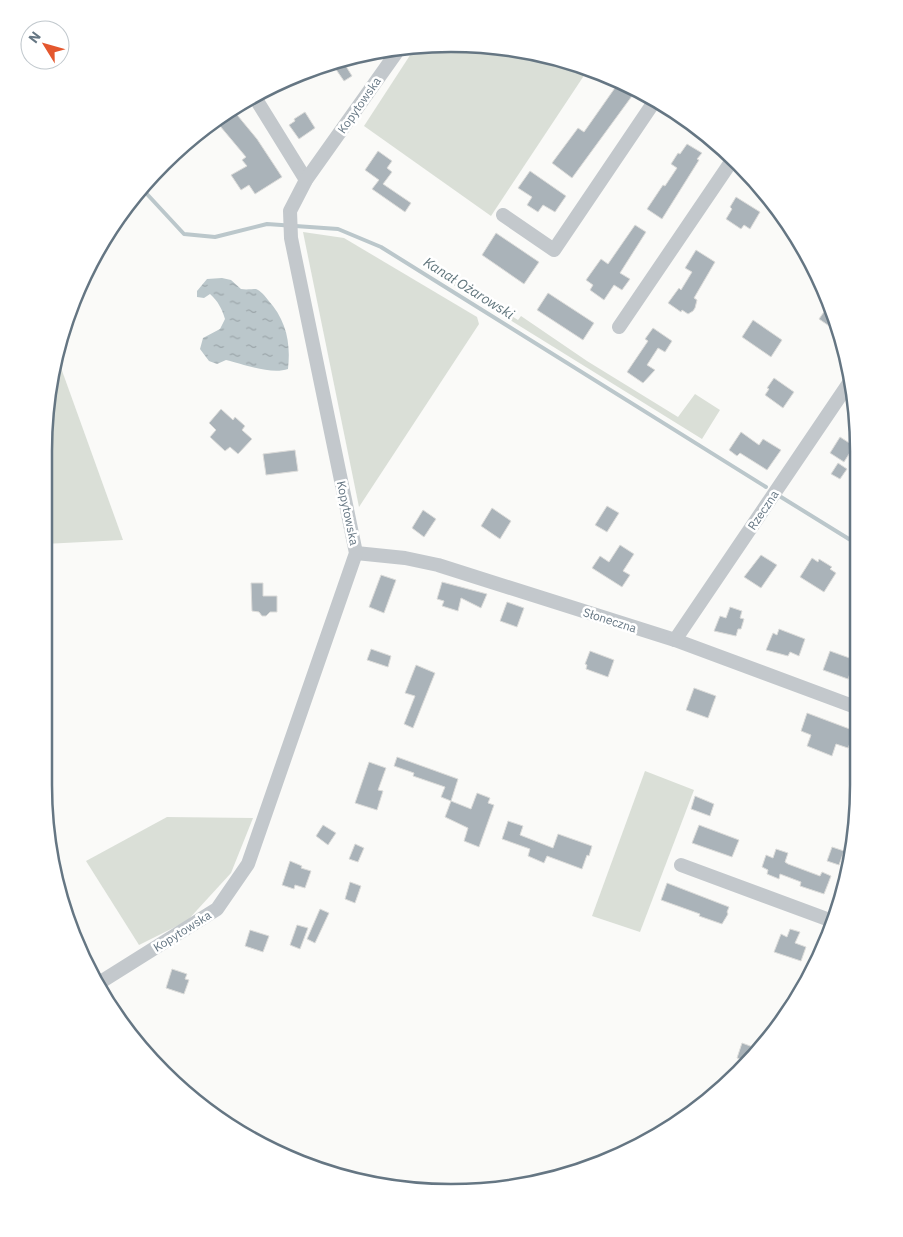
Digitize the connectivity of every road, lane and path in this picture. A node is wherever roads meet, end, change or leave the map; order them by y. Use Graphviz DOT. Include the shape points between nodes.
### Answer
graph roads {
  1 [pos="393,57"];
  2 [pos="258,103"];
  3 [pos="651,106"];
  4 [pos="729,165"];
  5 [pos="306,180"];
  6 [pos="503,215"];
  7 [pos="619,327"];
  8 [pos="845,388"];
  9 [pos="356,553"];
  10 [pos="675,640"];
  11 [pos="850,705"];
  12 [pos="681,865"];
  13 [pos="827,919"];
  14 [pos="103,980"];
  1 -- 5 [label="street, Kopytowska"];
  2 -- 5 [label="street"];
  3 -- 6 [label="street" via="554,250"];
  4 -- 7 [label="street"];
  5 -- 9 [label="street, Kopytowska" via="290,211 291,226"];
  8 -- 10 [label="street, Rzeczna"];
  9 -- 10 [label="street, Słoneczna" via="438,565"];
  9 -- 14 [label="street, Kopytowska" via="248,864 217,909"];
  10 -- 11 [label="street, Słoneczna"];
  12 -- 13 [label="street"];
}
